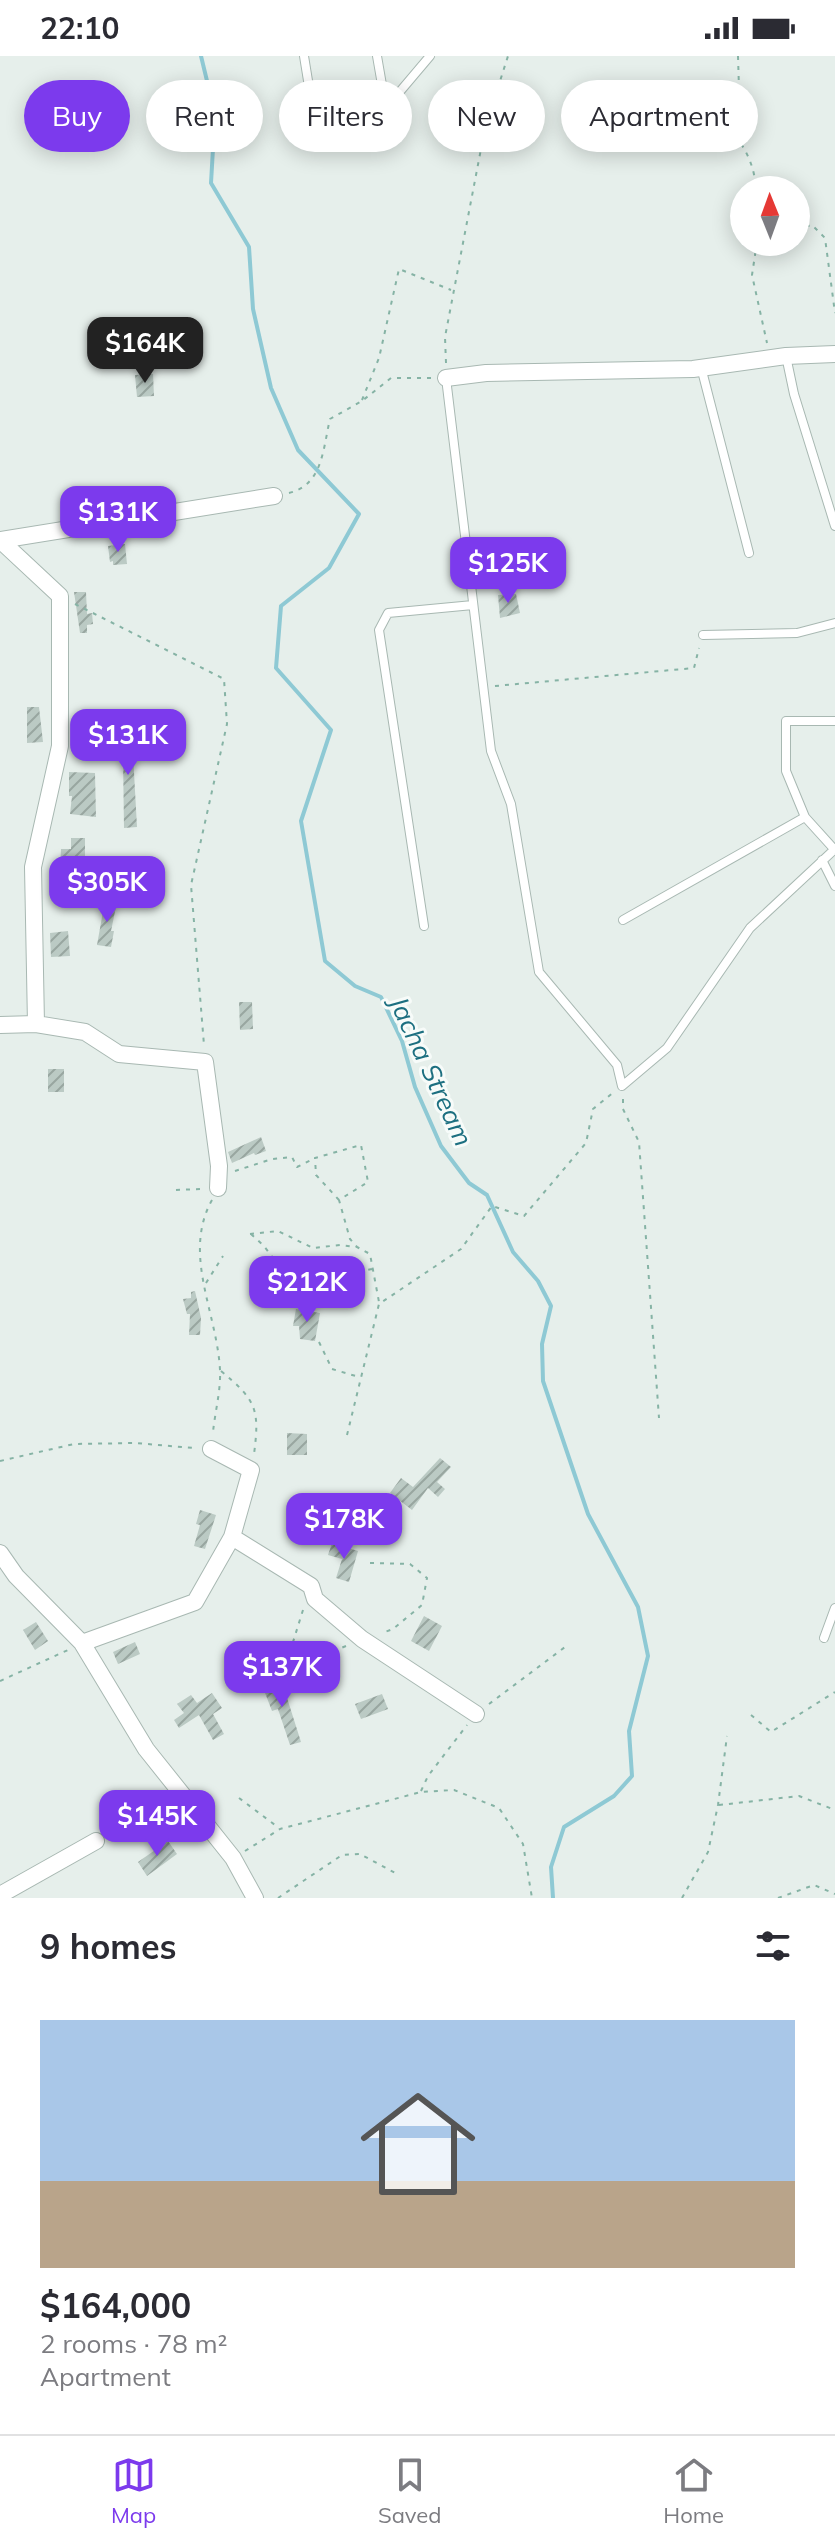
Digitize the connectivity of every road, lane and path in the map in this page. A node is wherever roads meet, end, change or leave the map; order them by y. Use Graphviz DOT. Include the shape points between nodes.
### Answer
graph roads {
  1 [pos="304,56"];
  2 [pos="377,56"];
  3 [pos="430,56"];
  4 [pos="508,56"];
  5 [pos="738,56"];
  6 [pos="308,80"];
  7 [pos="381,80"];
  8 [pos="410,80"];
  9 [pos="755,176"];
  10 [pos="810,226"];
  11 [pos="755,256"];
  12 [pos="453,291"];
  13 [pos="835,313"];
  14 [pos="835,354"];
  15 [pos="778,357"];
  16 [pos="701,367"];
  17 [pos="446,378"];
  18 [pos="362,401"];
  19 [pos="274,496"];
  20 [pos="835,526"];
  21 [pos="0,540"];
  22 [pos="749,553"];
  23 [pos="60,596"];
  24 [pos="473,605"];
  25 [pos="835,623"];
  26 [pos="703,635"];
  27 [pos="482,687"];
  28 [pos="835,721"];
  29 [pos="805,817"];
  30 [pos="834,849"];
  31 [pos="822,860"];
  32 [pos="835,886"];
  33 [pos="623,920"];
  34 [pos="424,926"];
  35 [pos="36,1024"];
  36 [pos="0,1025"];
  37 [pos="205,1062"];
  38 [pos="622,1086"];
  39 [pos="315,1158"];
  40 [pos="218,1188"];
  41 [pos="176,1190"];
  42 [pos="339,1200"];
  43 [pos="357,1247"];
  44 [pos="223,1256"];
  45 [pos="372,1269"];
  46 [pos="205,1284"];
  47 [pos="379,1304"];
  48 [pos="319,1342"];
  49 [pos="220,1371"];
  50 [pos="362,1378"];
  51 [pos="659,1418"];
  52 [pos="347,1435"];
  53 [pos="211,1449"];
  54 [pos="0,1461"];
  55 [pos="251,1470"];
  56 [pos="232,1537"];
  57 [pos="0,1553"];
  58 [pos="835,1608"];
  59 [pos="824,1638"];
  60 [pos="82,1643"];
  61 [pos="569,1644"];
  62 [pos="0,1681"];
  63 [pos="835,1692"];
  64 [pos="476,1714"];
  65 [pos="751,1715"];
  66 [pos="727,1736"];
  67 [pos="421,1792"];
  68 [pos="239,1798"];
  69 [pos="718,1805"];
  70 [pos="835,1810"];
  71 [pos="280,1829"];
  72 [pos="96,1841"];
  73 [pos="233,1858"];
  74 [pos="399,1875"];
  75 [pos="835,1894"];
  76 [pos="0,1895"];
  77 [pos="255,1898"];
  78 [pos="278,1898"];
  79 [pos="532,1898"];
  80 [pos="682,1898"];
  81 [pos="778,1898"];
  1 -- 6 [label="lane"];
  2 -- 7 [label="lane"];
  3 -- 8 [label="lane"];
  4 -- 12 [label="path" via="485,128"];
  5 -- 9 [label="path" via="739,89 724,104 725,124 742,141"];
  10 -- 13 [label="path" via="825,238"];
  11 -- 15 [label="path" via="752,275"];
  12 -- 17 [label="path" via="445,337"];
  12 -- 18 [label="path" via="399,269 379,358"];
  14 -- 15 [label="street"];
  15 -- 16 [label="street"];
  15 -- 20 [label="lane"];
  16 -- 17 [label="street"];
  16 -- 22 [label="lane"];
  17 -- 18 [label="path" via="391,378"];
  17 -- 24 [label="lane"];
  18 -- 19 [label="path" via="330,419 318,471 303,490"];
  19 -- 21 [label="street"];
  21 -- 23 [label="street"];
  23 -- 35 [label="street" via="60,746 33,867"];
  23 -- 37 [label="path" via="224,679 227,724 191,885"];
  24 -- 27 [label="lane"];
  24 -- 34 [label="lane" via="388,613 379,630"];
  25 -- 26 [label="lane" via="797,633"];
  26 -- 27 [label="path" via="694,668"];
  27 -- 38 [label="lane" via="491,751 511,804 539,972 617,1065"];
  28 -- 29 [label="lane" via="786,721 786,771"];
  29 -- 30 [label="lane"];
  29 -- 33 [label="lane"];
  30 -- 31 [label="lane"];
  31 -- 32 [label="lane"];
  31 -- 38 [label="lane" via="750,928 667,1048"];
  35 -- 36 [label="street"];
  35 -- 37 [label="street" via="85,1032 119,1054"];
  37 -- 40 [label="street"];
  38 -- 47 [label="path" via="593,1109 586,1143 524,1216 492,1206 461,1249"];
  38 -- 51 [label="path" via="623,1109 639,1142"];
  39 -- 40 [label="path" via="297,1167 292,1157 272,1159 230,1172"];
  39 -- 42 [label="path" via="316,1175"];
  39 -- 42 [label="path" via="361,1145 368,1182"];
  40 -- 41 [label="path"];
  40 -- 46 [label="path" via="202,1217 198,1263"];
  42 -- 43 [label="path"];
  43 -- 45 [label="path" via="370,1254"];
  43 -- 45 [label="path" via="313,1248 278,1231 250,1234 307,1303 348,1274"];
  44 -- 46 [label="path"];
  45 -- 47 [label="path"];
  46 -- 49 [label="path"];
  47 -- 50 [label="path"];
  48 -- 50 [label="path" via="332,1369"];
  49 -- 53 [label="path"];
  49 -- 55 [label="path" via="248,1394 258,1426"];
  50 -- 52 [label="path"];
  53 -- 54 [label="path" via="74,1444"];
  53 -- 55 [label="street"];
  55 -- 56 [label="street"];
  56 -- 60 [label="street" via="195,1602"];
  56 -- 64 [label="street" via="311,1586 315,1599 362,1639"];
  57 -- 60 [label="street"];
  58 -- 59 [label="lane"];
  60 -- 62 [label="path"];
  60 -- 73 [label="street" via="146,1749"];
  61 -- 64 [label="path"];
  63 -- 65 [label="path" via="771,1732"];
  64 -- 67 [label="path"];
  66 -- 69 [label="path"];
  67 -- 71 [label="path"];
  67 -- 79 [label="path" via="454,1790 499,1808 523,1844"];
  68 -- 71 [label="path"];
  69 -- 70 [label="path" via="799,1796"];
  69 -- 80 [label="path" via="708,1852"];
  71 -- 73 [label="path"];
  72 -- 76 [label="street"];
  73 -- 77 [label="street"];
  74 -- 78 [label="path" via="360,1854 342,1855"];
  75 -- 81 [label="path" via="814,1885"];
}
